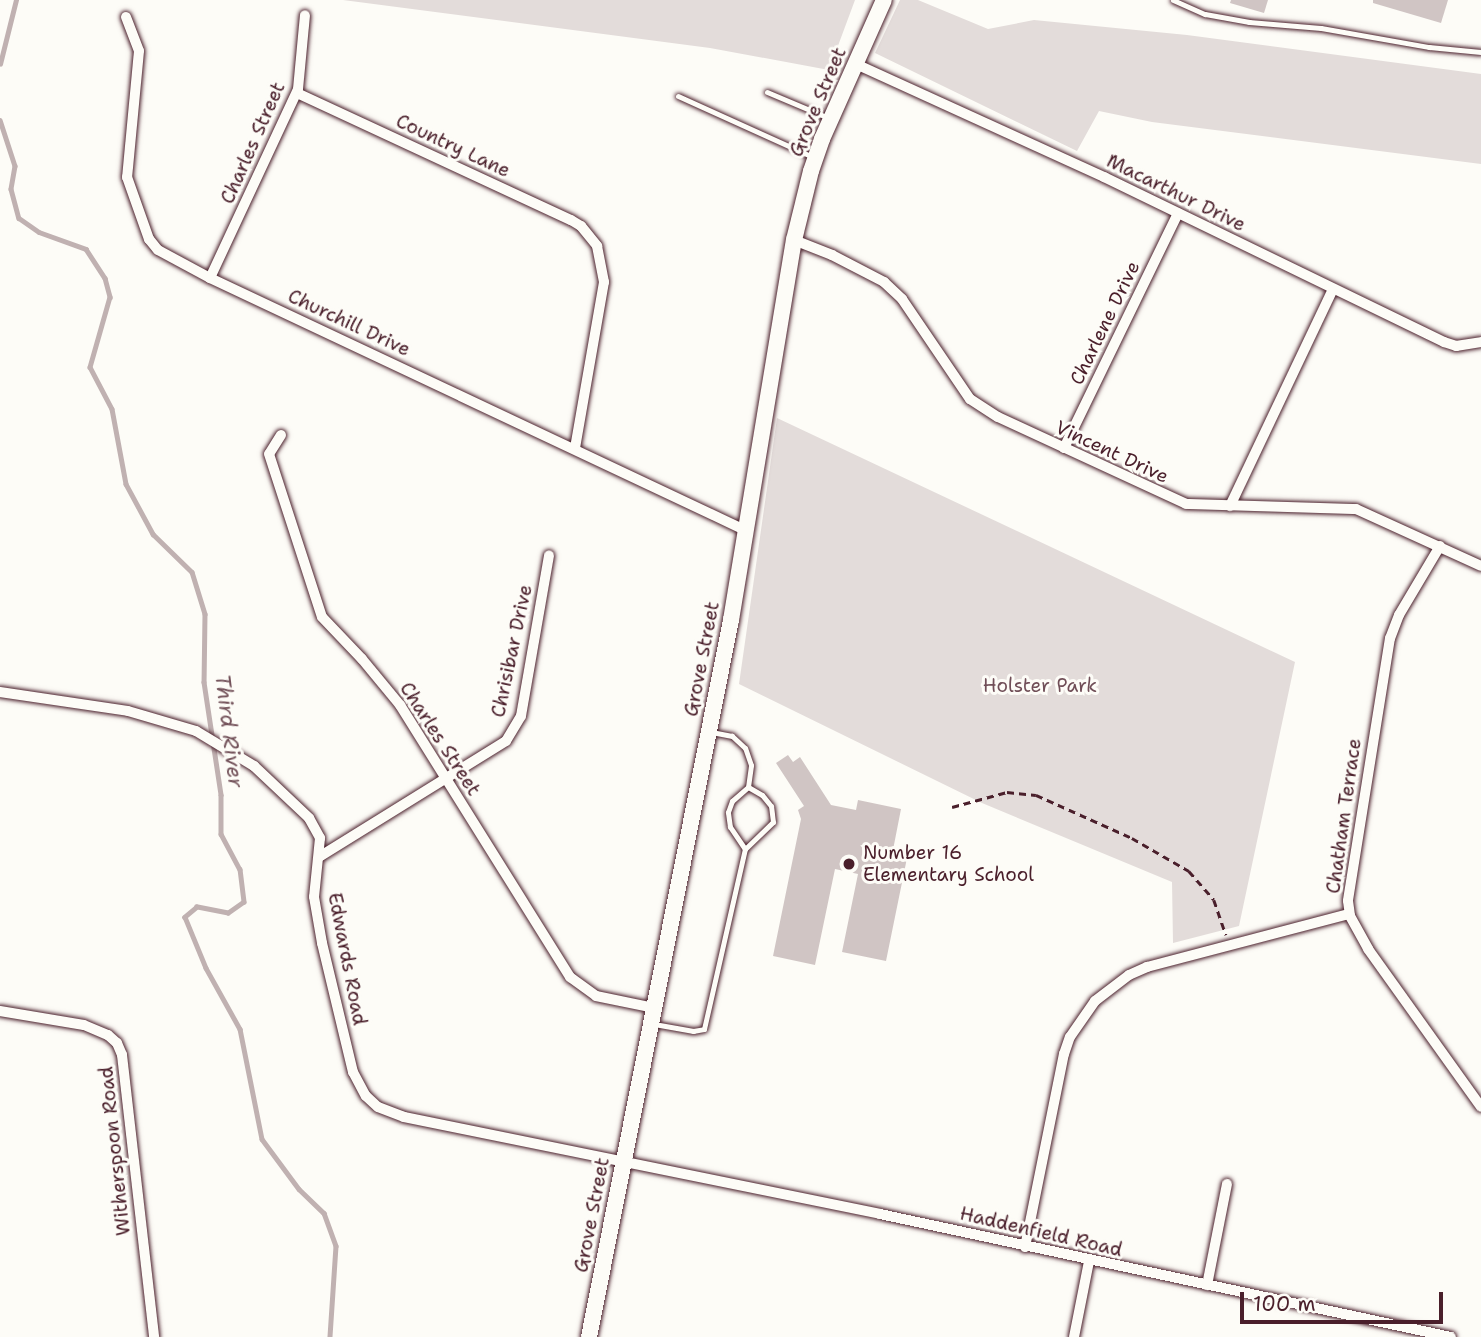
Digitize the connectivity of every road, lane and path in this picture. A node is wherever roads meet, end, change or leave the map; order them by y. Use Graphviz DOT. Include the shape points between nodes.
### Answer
graph roads {
  1 [pos="884,0"];
  2 [pos="1173,0"];
  3 [pos="305,15"];
  4 [pos="126,17"];
  5 [pos="1481,52"];
  6 [pos="856,64"];
  7 [pos="767,92"];
  8 [pos="297,93"];
  9 [pos="678,96"];
  10 [pos="832,119"];
  11 [pos="816,158"];
  12 [pos="1178,213"];
  13 [pos="794,240"];
  14 [pos="210,278"];
  15 [pos="1333,289"];
  16 [pos="1481,342"];
  17 [pos="281,435"];
  18 [pos="1064,448"];
  19 [pos="576,449"];
  20 [pos="1230,506"];
  21 [pos="747,531"];
  22 [pos="1440,546"];
  23 [pos="549,555"];
  24 [pos="1481,566"];
  25 [pos="0,692"];
  26 [pos="709,732"];
  27 [pos="446,780"];
  28 [pos="748,787"];
  29 [pos="952,807"];
  30 [pos="745,849"];
  31 [pos="318,857"];
  32 [pos="1349,914"];
  33 [pos="1229,945"];
  34 [pos="0,1011"];
  35 [pos="653,1016"];
  36 [pos="1481,1107"];
  37 [pos="624,1161"];
  38 [pos="1227,1184"];
  39 [pos="1025,1247"];
  40 [pos="1089,1261"];
  41 [pos="1208,1285"];
  42 [pos="154,1337"];
  43 [pos="589,1337"];
  44 [pos="1074,1337"];
  45 [pos="1451,1337"];
  1 -- 6 [label="street, Grove Street"];
  2 -- 5 [label="lane" via="1205,14 1249,22"];
  3 -- 8 [label="street, Charles Street"];
  4 -- 14 [label="street, Churchill Drive" via="139,51 127,165 134,198 149,239 158,250"];
  6 -- 10 [label="street, Grove Street"];
  6 -- 12 [label="street, Macarthur Drive"];
  7 -- 10 [label="lane"];
  8 -- 14 [label="street, Charles Street"];
  8 -- 19 [label="street, Country Lane" via="571,220 590,237 601,257 604,282"];
  9 -- 11 [label="lane"];
  10 -- 11 [label="street, Grove Street"];
  11 -- 13 [label="street, Grove Street"];
  12 -- 15 [label="street, Macarthur Drive"];
  12 -- 18 [label="street, Charlene Drive"];
  13 -- 18 [label="street, Vincent Drive" via="884,282 902,299 970,399"];
  13 -- 21 [label="street, Grove Street"];
  14 -- 19 [label="street, Churchill Drive"];
  15 -- 16 [label="street, Macarthur Drive" via="1444,342 1457,346"];
  15 -- 20 [label="street"];
  17 -- 27 [label="street, Charles Street" via="269,454 321,617 383,683"];
  18 -- 20 [label="street, Vincent Drive" via="1186,504"];
  19 -- 21 [label="street, Churchill Drive"];
  20 -- 22 [label="street, Vincent Drive" via="1356,509"];
  21 -- 26 [label="street, Grove Street"];
  22 -- 24 [label="street, Vincent Drive"];
  22 -- 32 [label="street, Chatham Terrace" via="1390,638 1348,885"];
  23 -- 27 [label="street, Chrisibar Drive" via="517,725 498,748"];
  25 -- 31 [label="street, Edwards Road" via="128,711 214,740 254,766 309,818 320,838"];
  26 -- 28 [label="lane" via="732,736 746,748 751,765"];
  26 -- 35 [label="street, Grove Street"];
  27 -- 31 [label="street, Chrisibar Drive"];
  27 -- 35 [label="street, Charles Street" via="570,976 596,996"];
  28 -- 30 [label="lane" via="732,801 728,812 730,827"];
  28 -- 30 [label="lane" via="762,794 771,806 773,822"];
  29 -- 33 [label="path" via="1007,792 1036,795 1132,838 1189,870 1214,900"];
  30 -- 35 [label="lane" via="704,1029 693,1031"];
  31 -- 37 [label="street, Edwards Road" via="314,897 322,943 353,1072 371,1102 404,1117"];
  32 -- 33 [label="street"];
  32 -- 36 [label="street, Chatham Terrace" via="1368,949"];
  33 -- 39 [label="street" via="1129,975 1095,1001 1082,1019 1064,1054"];
  34 -- 42 [label="street, Witherspoon Road" via="85,1025 117,1043"];
  35 -- 37 [label="street, Grove Street"];
  37 -- 39 [label="street, Haddenfield Road"];
  37 -- 43 [label="street, Grove Street"];
  38 -- 41 [label="street"];
  39 -- 40 [label="street, Haddenfield Road"];
  40 -- 41 [label="street, Haddenfield Road"];
  40 -- 44 [label="street"];
  41 -- 45 [label="street, Haddenfield Road"];
}
